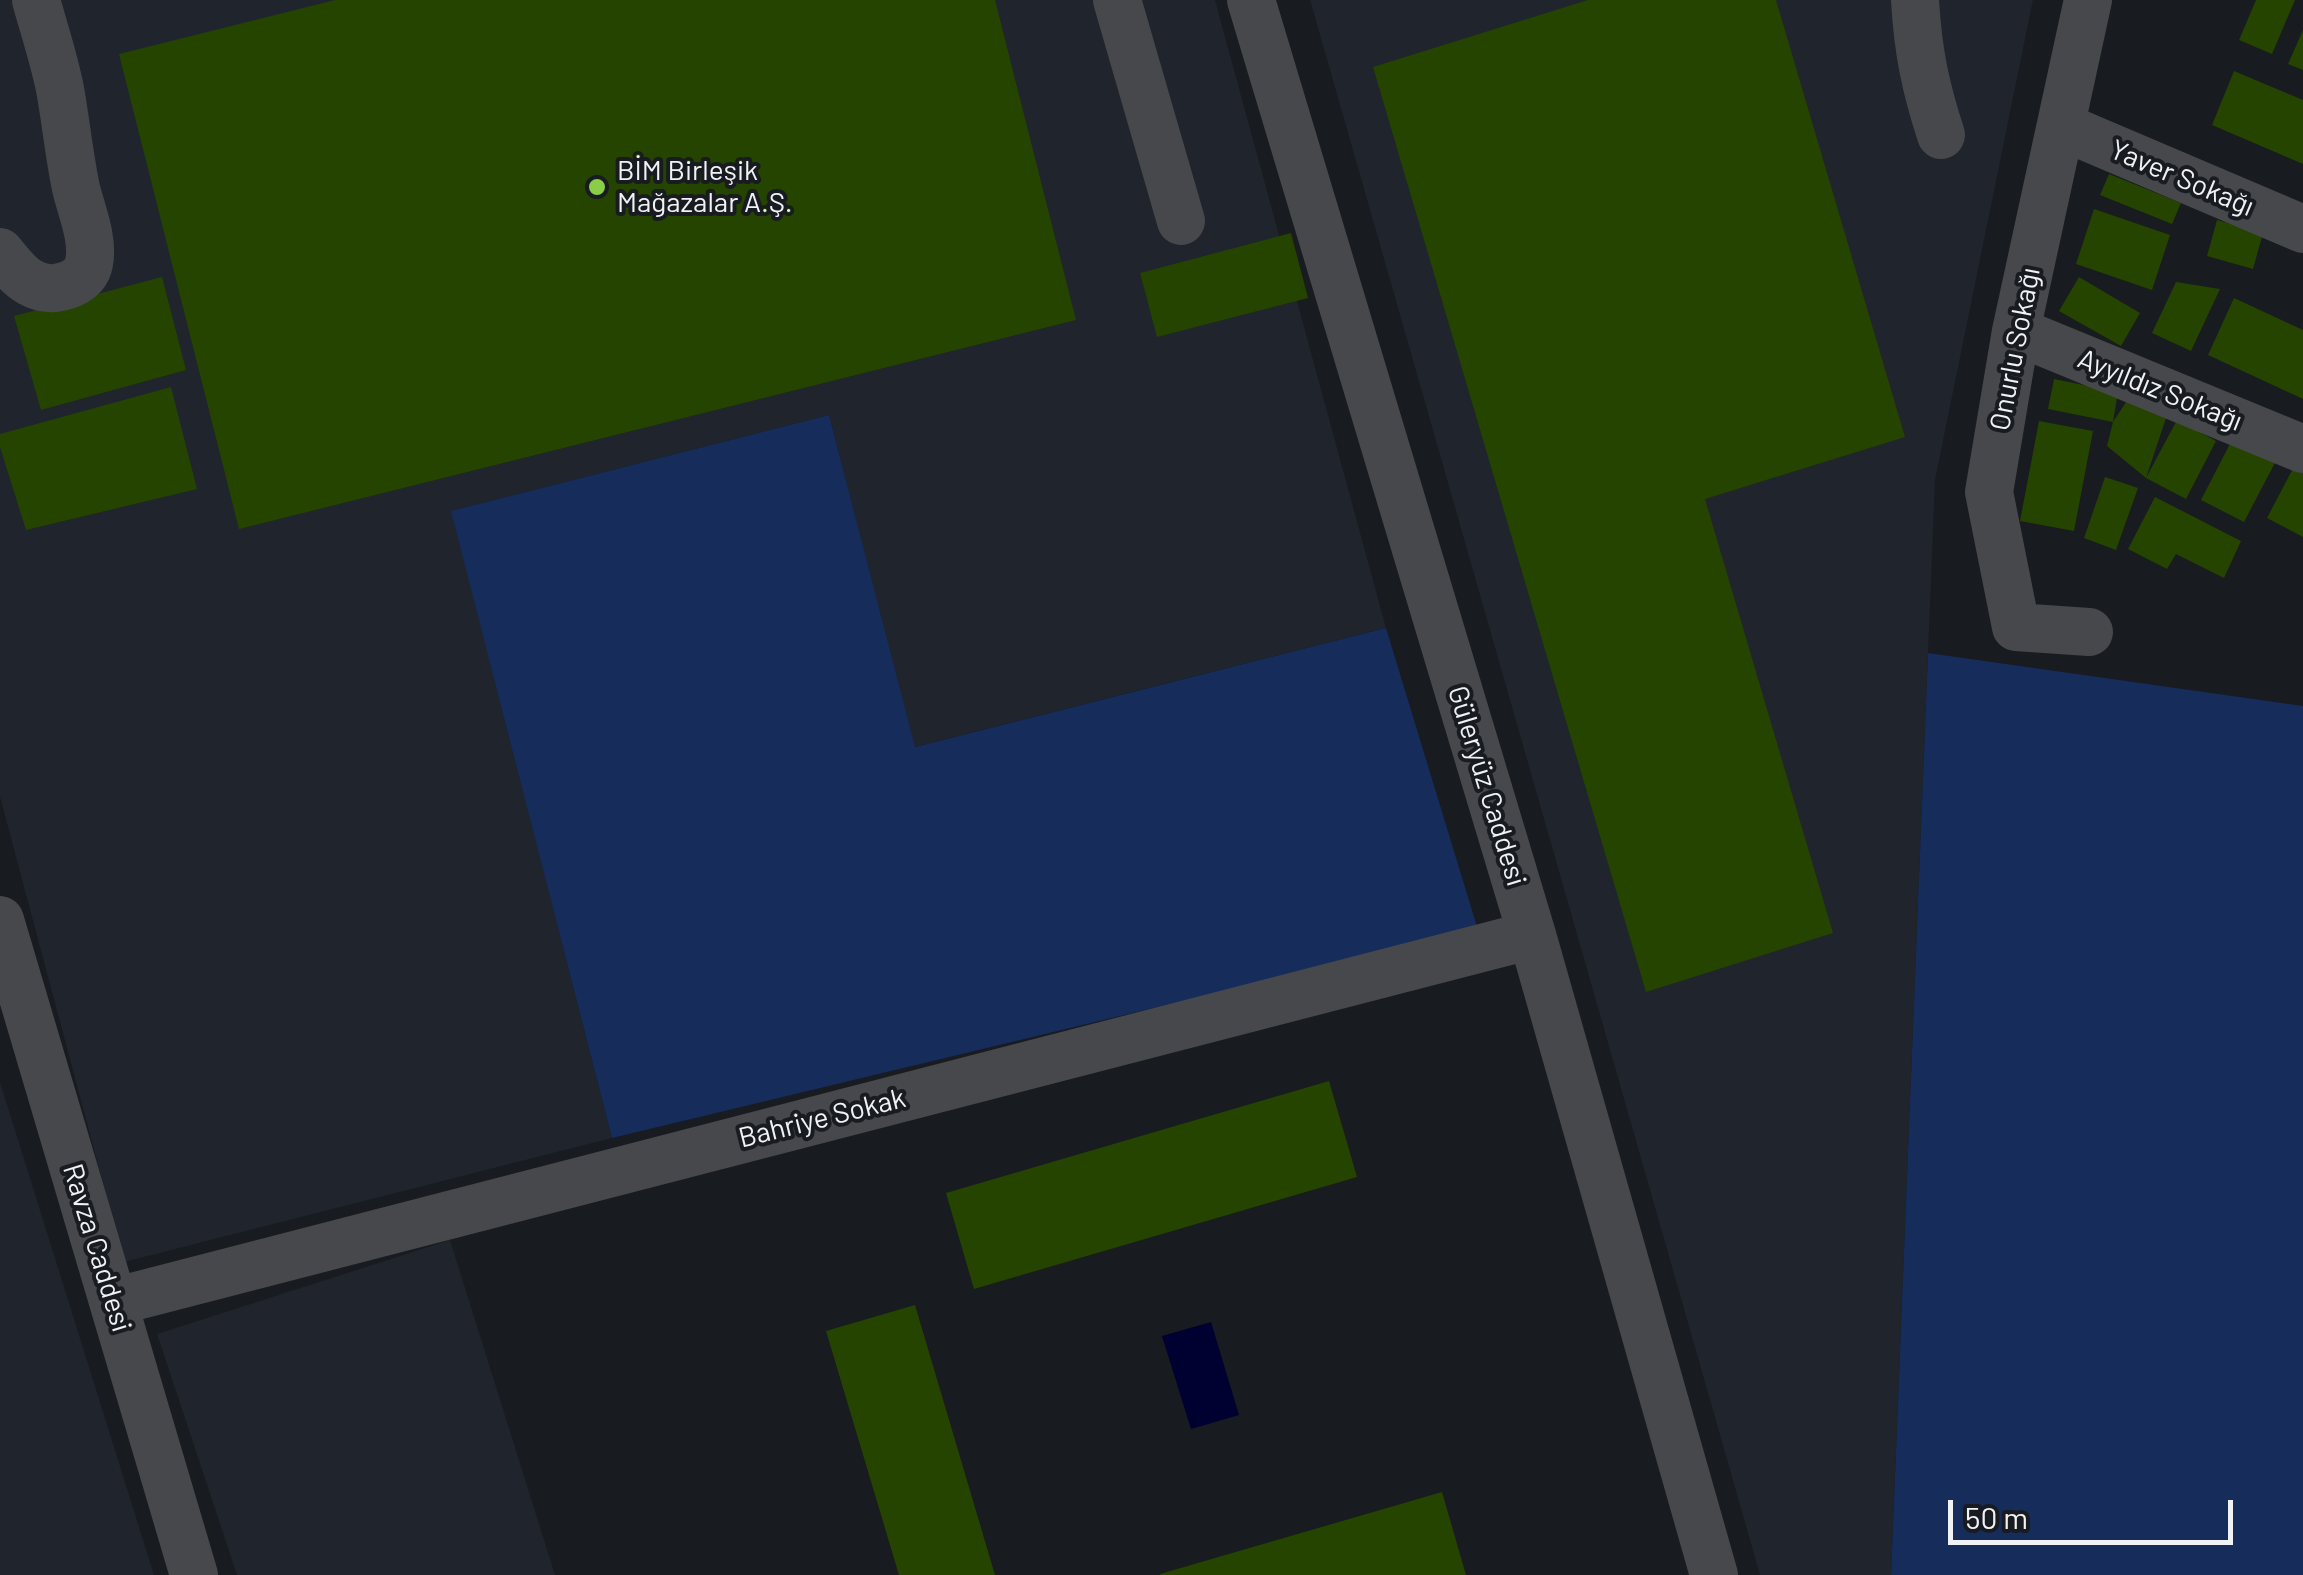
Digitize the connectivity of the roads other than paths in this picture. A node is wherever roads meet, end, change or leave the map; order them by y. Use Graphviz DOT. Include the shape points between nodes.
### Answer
graph roads {
  1 [pos="36,0"];
  2 [pos="1116,0"];
  3 [pos="1251,0"];
  4 [pos="1915,0"];
  5 [pos="2088,0"];
  6 [pos="2061,126"];
  7 [pos="1941,135"];
  8 [pos="1181,221"];
  9 [pos="2303,229"];
  10 [pos="0,252"];
  11 [pos="2016,331"];
  12 [pos="2303,449"];
  13 [pos="2089,632"];
  14 [pos="0,920"];
  15 [pos="1532,935"];
  16 [pos="113,1302"];
  17 [pos="194,1575"];
  18 [pos="1714,1575"];
  1 -- 10 [label="street" via="59,87 89,267 78,281 40,287"];
  2 -- 8 [label="street"];
  3 -- 15 [label="street, Güleryüz Caddesi"];
  4 -- 7 [label="street" via="1924,79"];
  5 -- 6 [label="street, Onurlu Sokağı"];
  6 -- 9 [label="street, Yaver Sokağı"];
  6 -- 11 [label="street, Onurlu Sokağı"];
  11 -- 12 [label="street, Ayyıldız Sokağı"];
  11 -- 13 [label="street, Onurlu Sokağı" via="1990,492 2016,627"];
  14 -- 16 [label="street, Ravza Caddesi"];
  15 -- 16 [label="street, Bahriye Sokak"];
  15 -- 18 [label="street, Güleryüz Caddesi"];
  16 -- 17 [label="street, Ravza Caddesi"];
}
